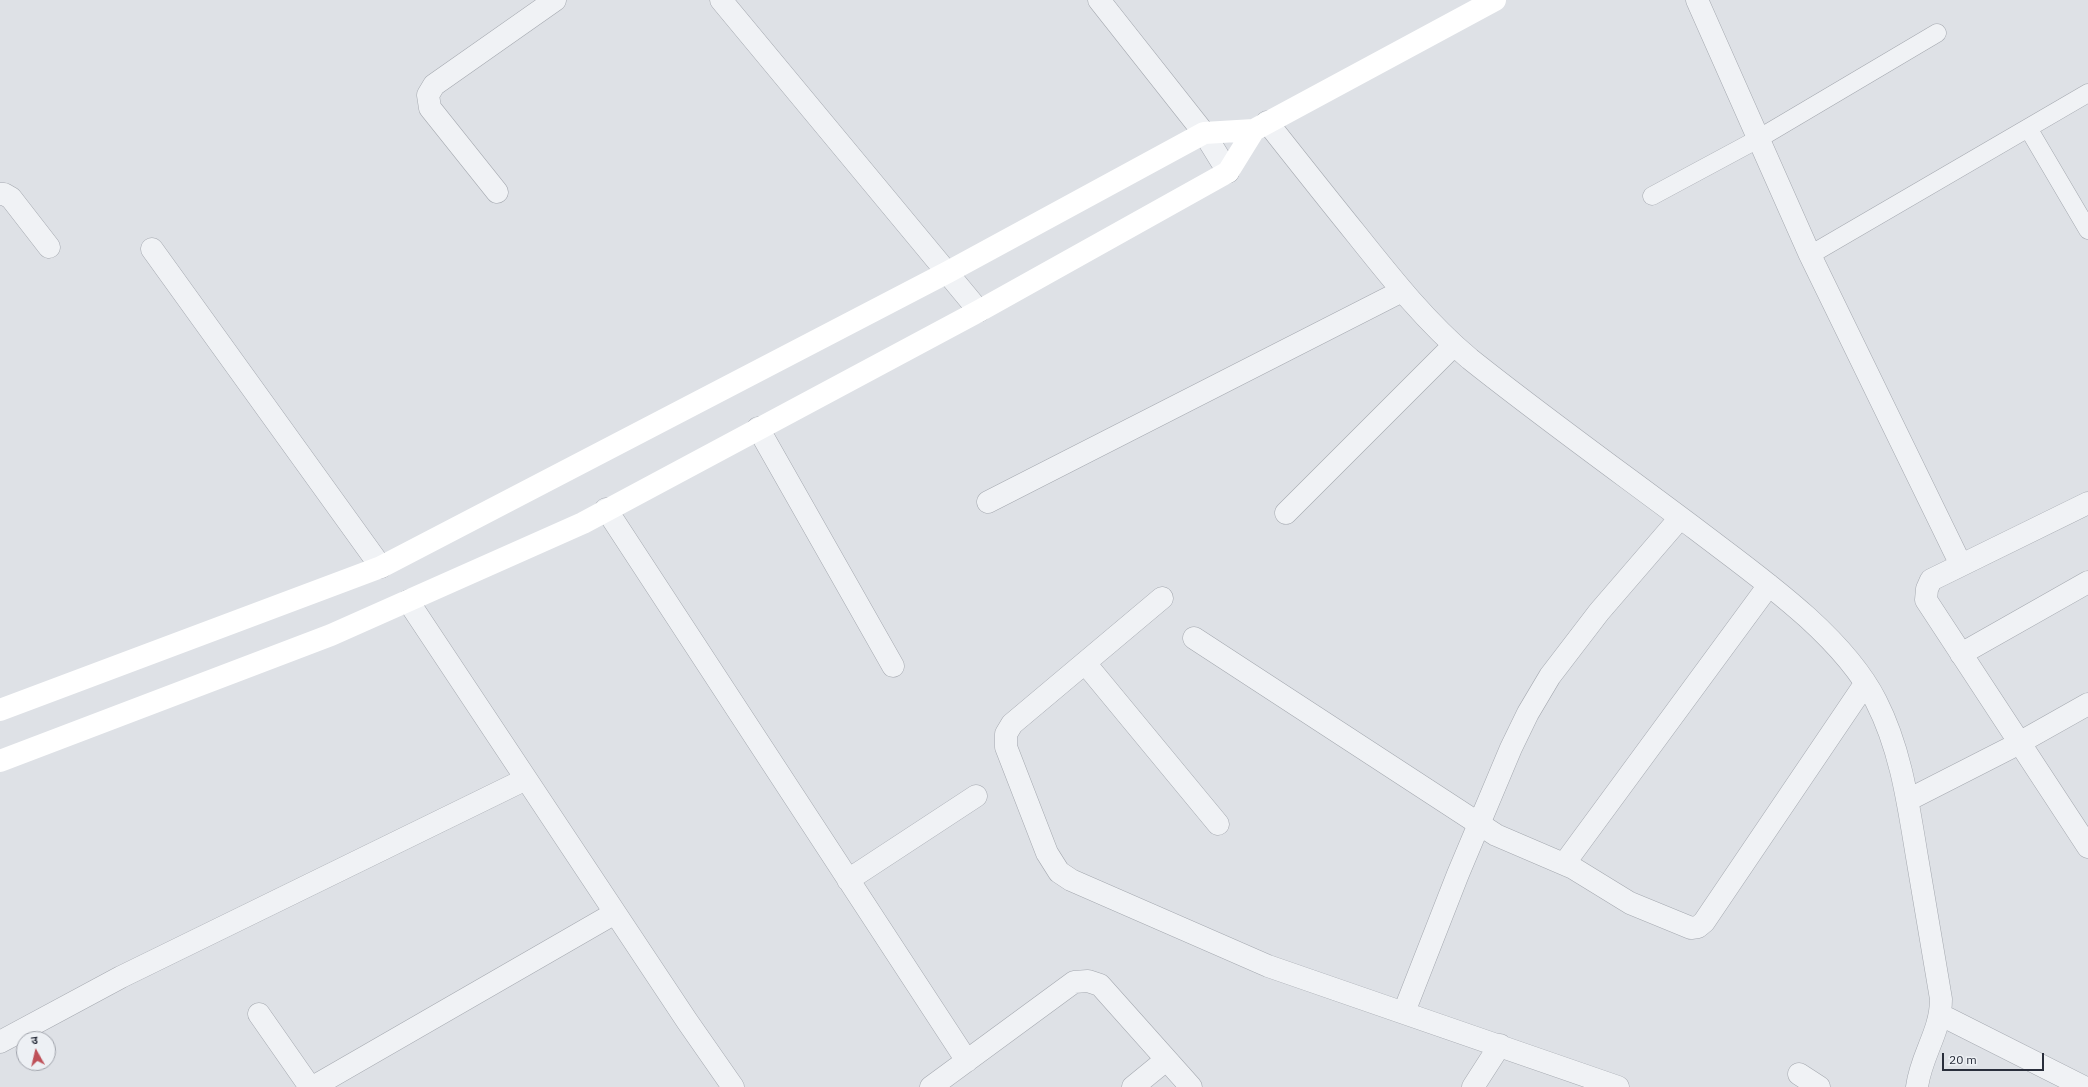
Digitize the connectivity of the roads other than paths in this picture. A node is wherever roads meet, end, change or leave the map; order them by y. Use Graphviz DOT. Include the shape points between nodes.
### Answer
graph roads {
  1 [pos="555,0"];
  2 [pos="720,0"];
  3 [pos="1099,0"];
  4 [pos="1495,0"];
  5 [pos="1697,0"];
  6 [pos="1937,33"];
  7 [pos="2088,93"];
  8 [pos="1260,126"];
  9 [pos="2028,128"];
  10 [pos="1204,133"];
  11 [pos="1758,139"];
  12 [pos="1228,172"];
  13 [pos="497,192"];
  14 [pos="0,194"];
  15 [pos="1652,196"];
  16 [pos="2088,230"];
  17 [pos="49,247"];
  18 [pos="152,249"];
  19 [pos="1810,255"];
  20 [pos="948,272"];
  21 [pos="1402,291"];
  22 [pos="979,311"];
  23 [pos="1454,345"];
  24 [pos="758,428"];
  25 [pos="988,502"];
  26 [pos="2088,503"];
  27 [pos="606,509"];
  28 [pos="1286,513"];
  29 [pos="1680,518"];
  30 [pos="1961,565"];
  31 [pos="381,567"];
  32 [pos="2088,582"];
  33 [pos="1769,585"];
  34 [pos="1162,598"];
  35 [pos="408,601"];
  36 [pos="1194,638"];
  37 [pos="1961,654"];
  38 [pos="1085,663"];
  39 [pos="893,666"];
  40 [pos="1865,684"];
  41 [pos="2088,704"];
  42 [pos="0,709"];
  43 [pos="2015,745"];
  44 [pos="0,762"];
  45 [pos="526,779"];
  46 [pos="976,796"];
  47 [pos="1908,800"];
  48 [pos="1480,823"];
  49 [pos="1218,824"];
  50 [pos="2087,842"];
  51 [pos="1564,864"];
  52 [pos="848,880"];
  53 [pos="615,913"];
  54 [pos="1404,1012"];
  55 [pos="260,1014"];
  56 [pos="1941,1015"];
  57 [pos="0,1042"];
  58 [pos="1500,1045"];
  59 [pos="1166,1060"];
  60 [pos="967,1061"];
  61 [pos="1799,1074"];
  62 [pos="310,1087"];
  63 [pos="313,1087"];
  64 [pos="733,1087"];
  65 [pos="931,1087"];
  66 [pos="1133,1087"];
  67 [pos="1191,1087"];
  68 [pos="1473,1087"];
  69 [pos="1618,1087"];
  70 [pos="1819,1087"];
  71 [pos="1917,1087"];
  72 [pos="2084,1087"];
  1 -- 13 [label="street" via="434,85 428,95 430,108"];
  2 -- 20 [label="street"];
  3 -- 10 [label="street"];
  4 -- 8 [label="street"];
  5 -- 11 [label="street"];
  6 -- 11 [label="lane"];
  7 -- 9 [label="lane"];
  8 -- 10 [label="street"];
  8 -- 12 [label="street"];
  8 -- 21 [label="street"];
  9 -- 16 [label="lane"];
  9 -- 19 [label="lane"];
  10 -- 12 [label="street"];
  10 -- 20 [label="street"];
  11 -- 15 [label="lane"];
  11 -- 19 [label="street"];
  12 -- 22 [label="street"];
  14 -- 17 [label="street" via="11,198"];
  18 -- 31 [label="street"];
  19 -- 30 [label="street"];
  20 -- 22 [label="street"];
  20 -- 31 [label="street"];
  21 -- 23 [label="street"];
  21 -- 25 [label="street"];
  22 -- 24 [label="street"];
  23 -- 28 [label="street"];
  23 -- 29 [label="street"];
  24 -- 27 [label="street"];
  24 -- 39 [label="street"];
  26 -- 30 [label="street"];
  27 -- 35 [label="street" via="583,523"];
  27 -- 52 [label="street"];
  29 -- 33 [label="street"];
  29 -- 48 [label="street" via="1599,612 1550,676 1511,748"];
  30 -- 37 [label="street" via="1931,580 1926,600"];
  31 -- 42 [label="street"];
  32 -- 37 [label="street"];
  33 -- 40 [label="street" via="1827,637"];
  33 -- 51 [label="street"];
  34 -- 38 [label="street"];
  35 -- 44 [label="street" via="331,635"];
  35 -- 45 [label="street"];
  36 -- 48 [label="street"];
  37 -- 43 [label="street"];
  38 -- 49 [label="street"];
  38 -- 54 [label="street" via="1012,724 1006,734 1006,747 1047,853 1059,872 1070,880 1268,966"];
  40 -- 47 [label="street" via="1875,698 1890,732"];
  40 -- 51 [label="street" via="1704,922 1698,927 1691,928 1630,903"];
  41 -- 43 [label="street"];
  43 -- 47 [label="street"];
  43 -- 50 [label="street"];
  45 -- 53 [label="street"];
  45 -- 57 [label="street" via="121,977"];
  46 -- 52 [label="street"];
  47 -- 56 [label="street" via="1941,999"];
  48 -- 51 [label="street" via="1496,835"];
  48 -- 54 [label="street"];
  52 -- 60 [label="street"];
  53 -- 63 [label="street"];
  53 -- 64 [label="street"];
  54 -- 58 [label="street"];
  55 -- 62 [label="street"];
  56 -- 71 [label="street" via="1919,1072"];
  56 -- 72 [label="street"];
  58 -- 68 [label="street"];
  58 -- 69 [label="street"];
  59 -- 60 [label="street" via="1100,985 1088,981 1074,982"];
  59 -- 66 [label="street"];
  59 -- 67 [label="street"];
  60 -- 65 [label="street"];
  61 -- 70 [label="street"];
}
